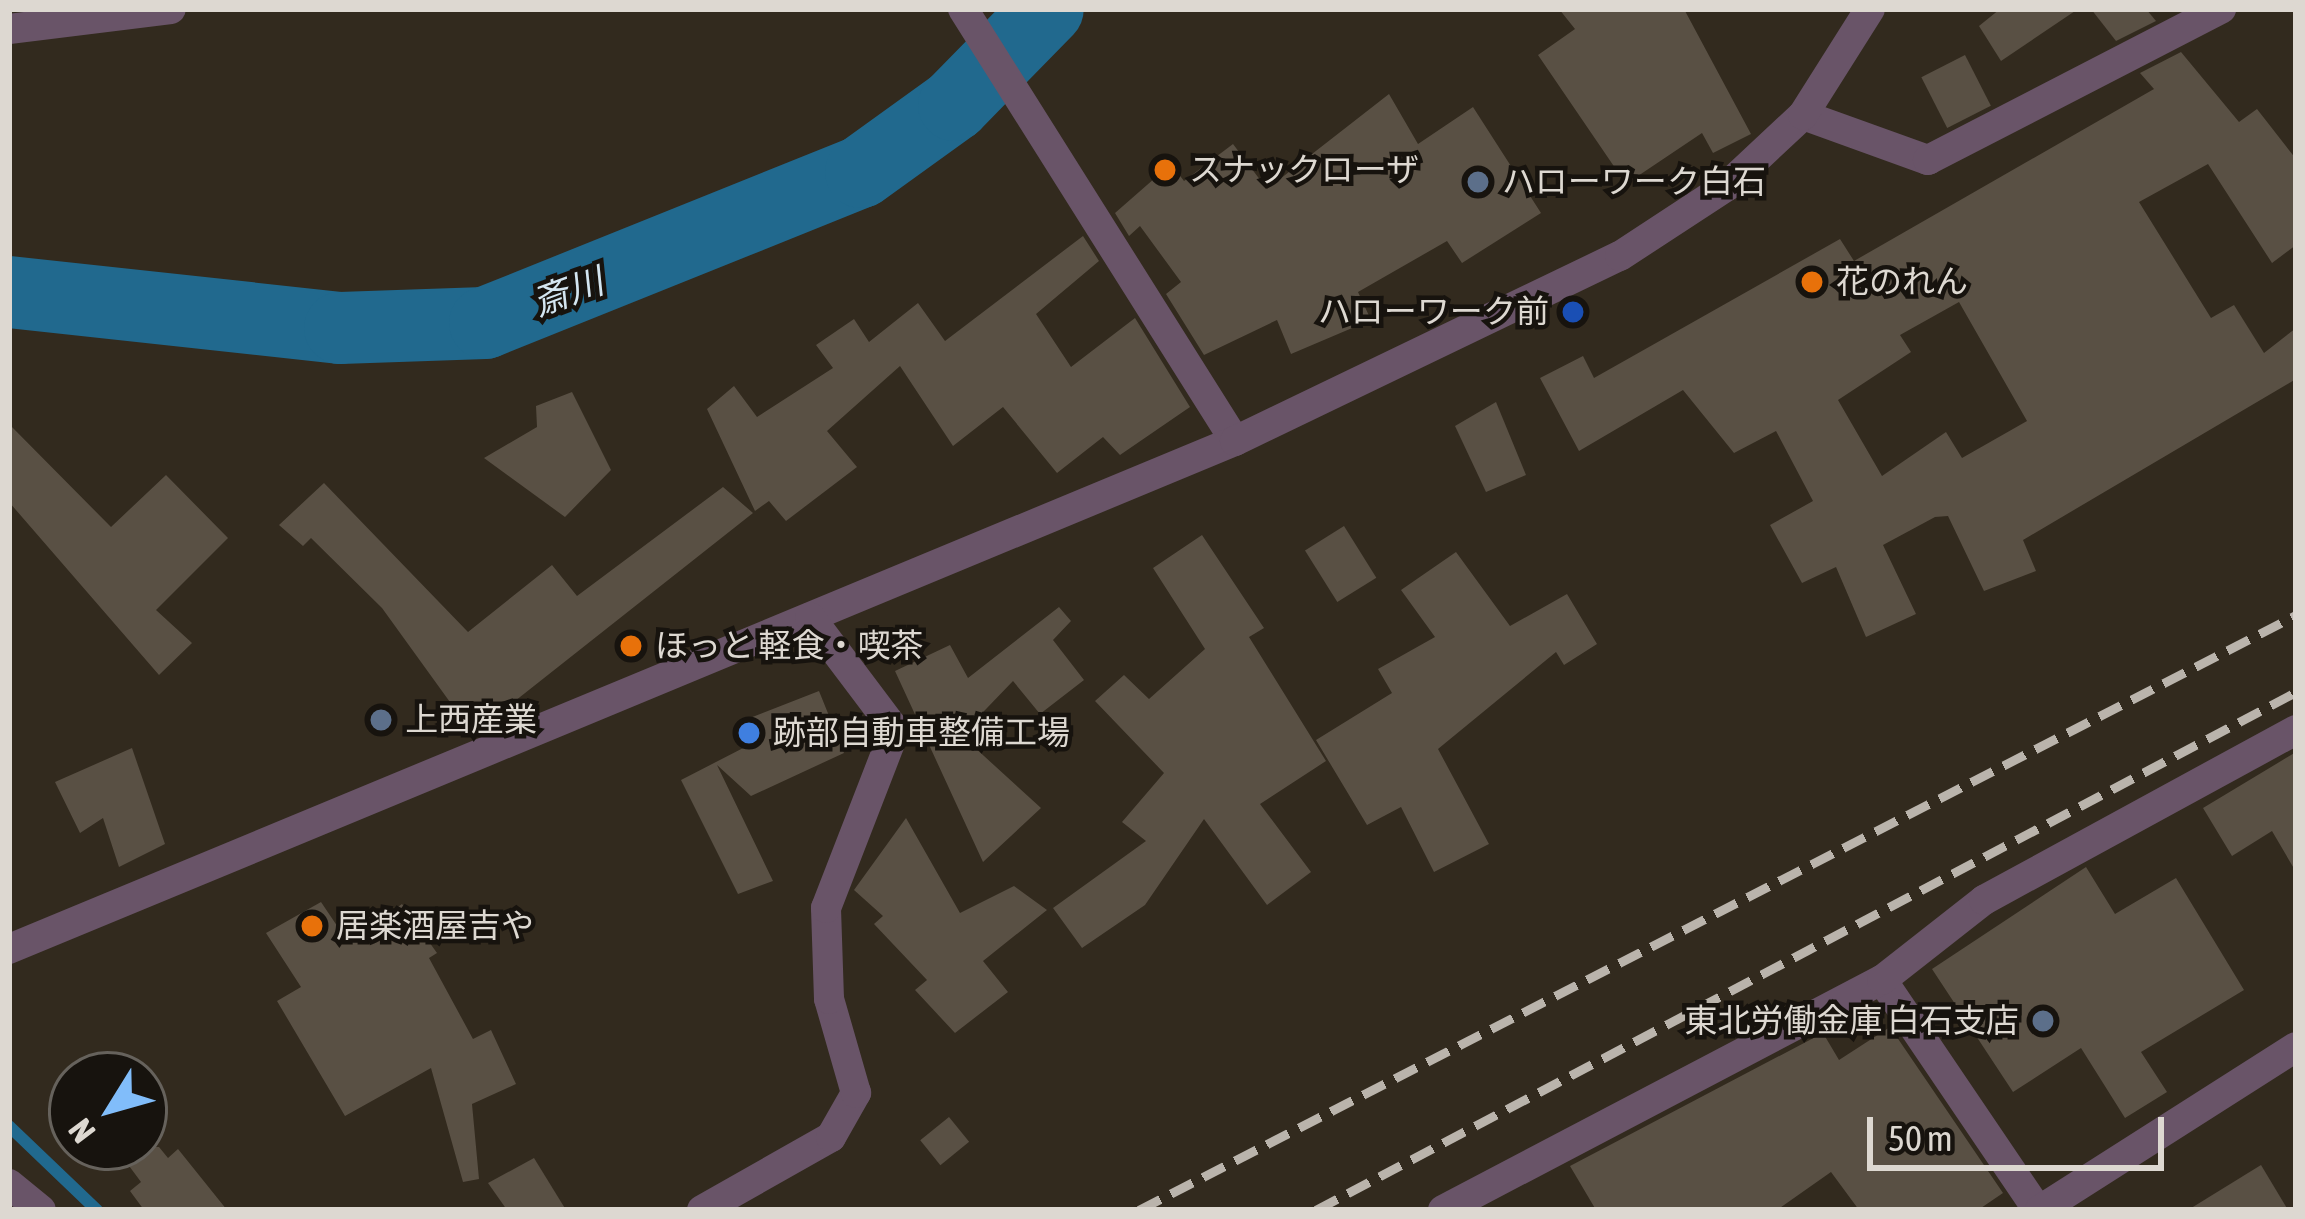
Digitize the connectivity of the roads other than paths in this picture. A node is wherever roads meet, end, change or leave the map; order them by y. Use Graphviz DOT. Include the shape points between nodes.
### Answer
graph roads {
  1 [pos="172,9"];
  2 [pos="963,9"];
  3 [pos="1870,9"];
  4 [pos="2221,9"];
  5 [pos="9,29"];
  6 [pos="1803,115"];
  7 [pos="1235,440"];
  8 [pos="810,617"];
  9 [pos="2296,730"];
  10 [pos="9,949"];
  11 [pos="1882,980"];
  12 [pos="2296,1047"];
  13 [pos="9,1184"];
  14 [pos="40,1210"];
  15 [pos="702,1210"];
  16 [pos="1443,1210"];
  17 [pos="2039,1210"];
  1 -- 5 [label="street"];
  2 -- 7 [label="street"];
  3 -- 6 [label="street"];
  4 -- 6 [label="street" via="1928,160"];
  6 -- 7 [label="street" via="1727,187 1620,256"];
  7 -- 8 [label="street"];
  8 -- 10 [label="street"];
  8 -- 15 [label="street" via="895,730 826,908 829,999 856,1093 832,1137"];
  9 -- 11 [label="street" via="1984,900"];
  11 -- 16 [label="street"];
  11 -- 17 [label="street"];
  12 -- 17 [label="street"];
  13 -- 14 [label="street"];
}
